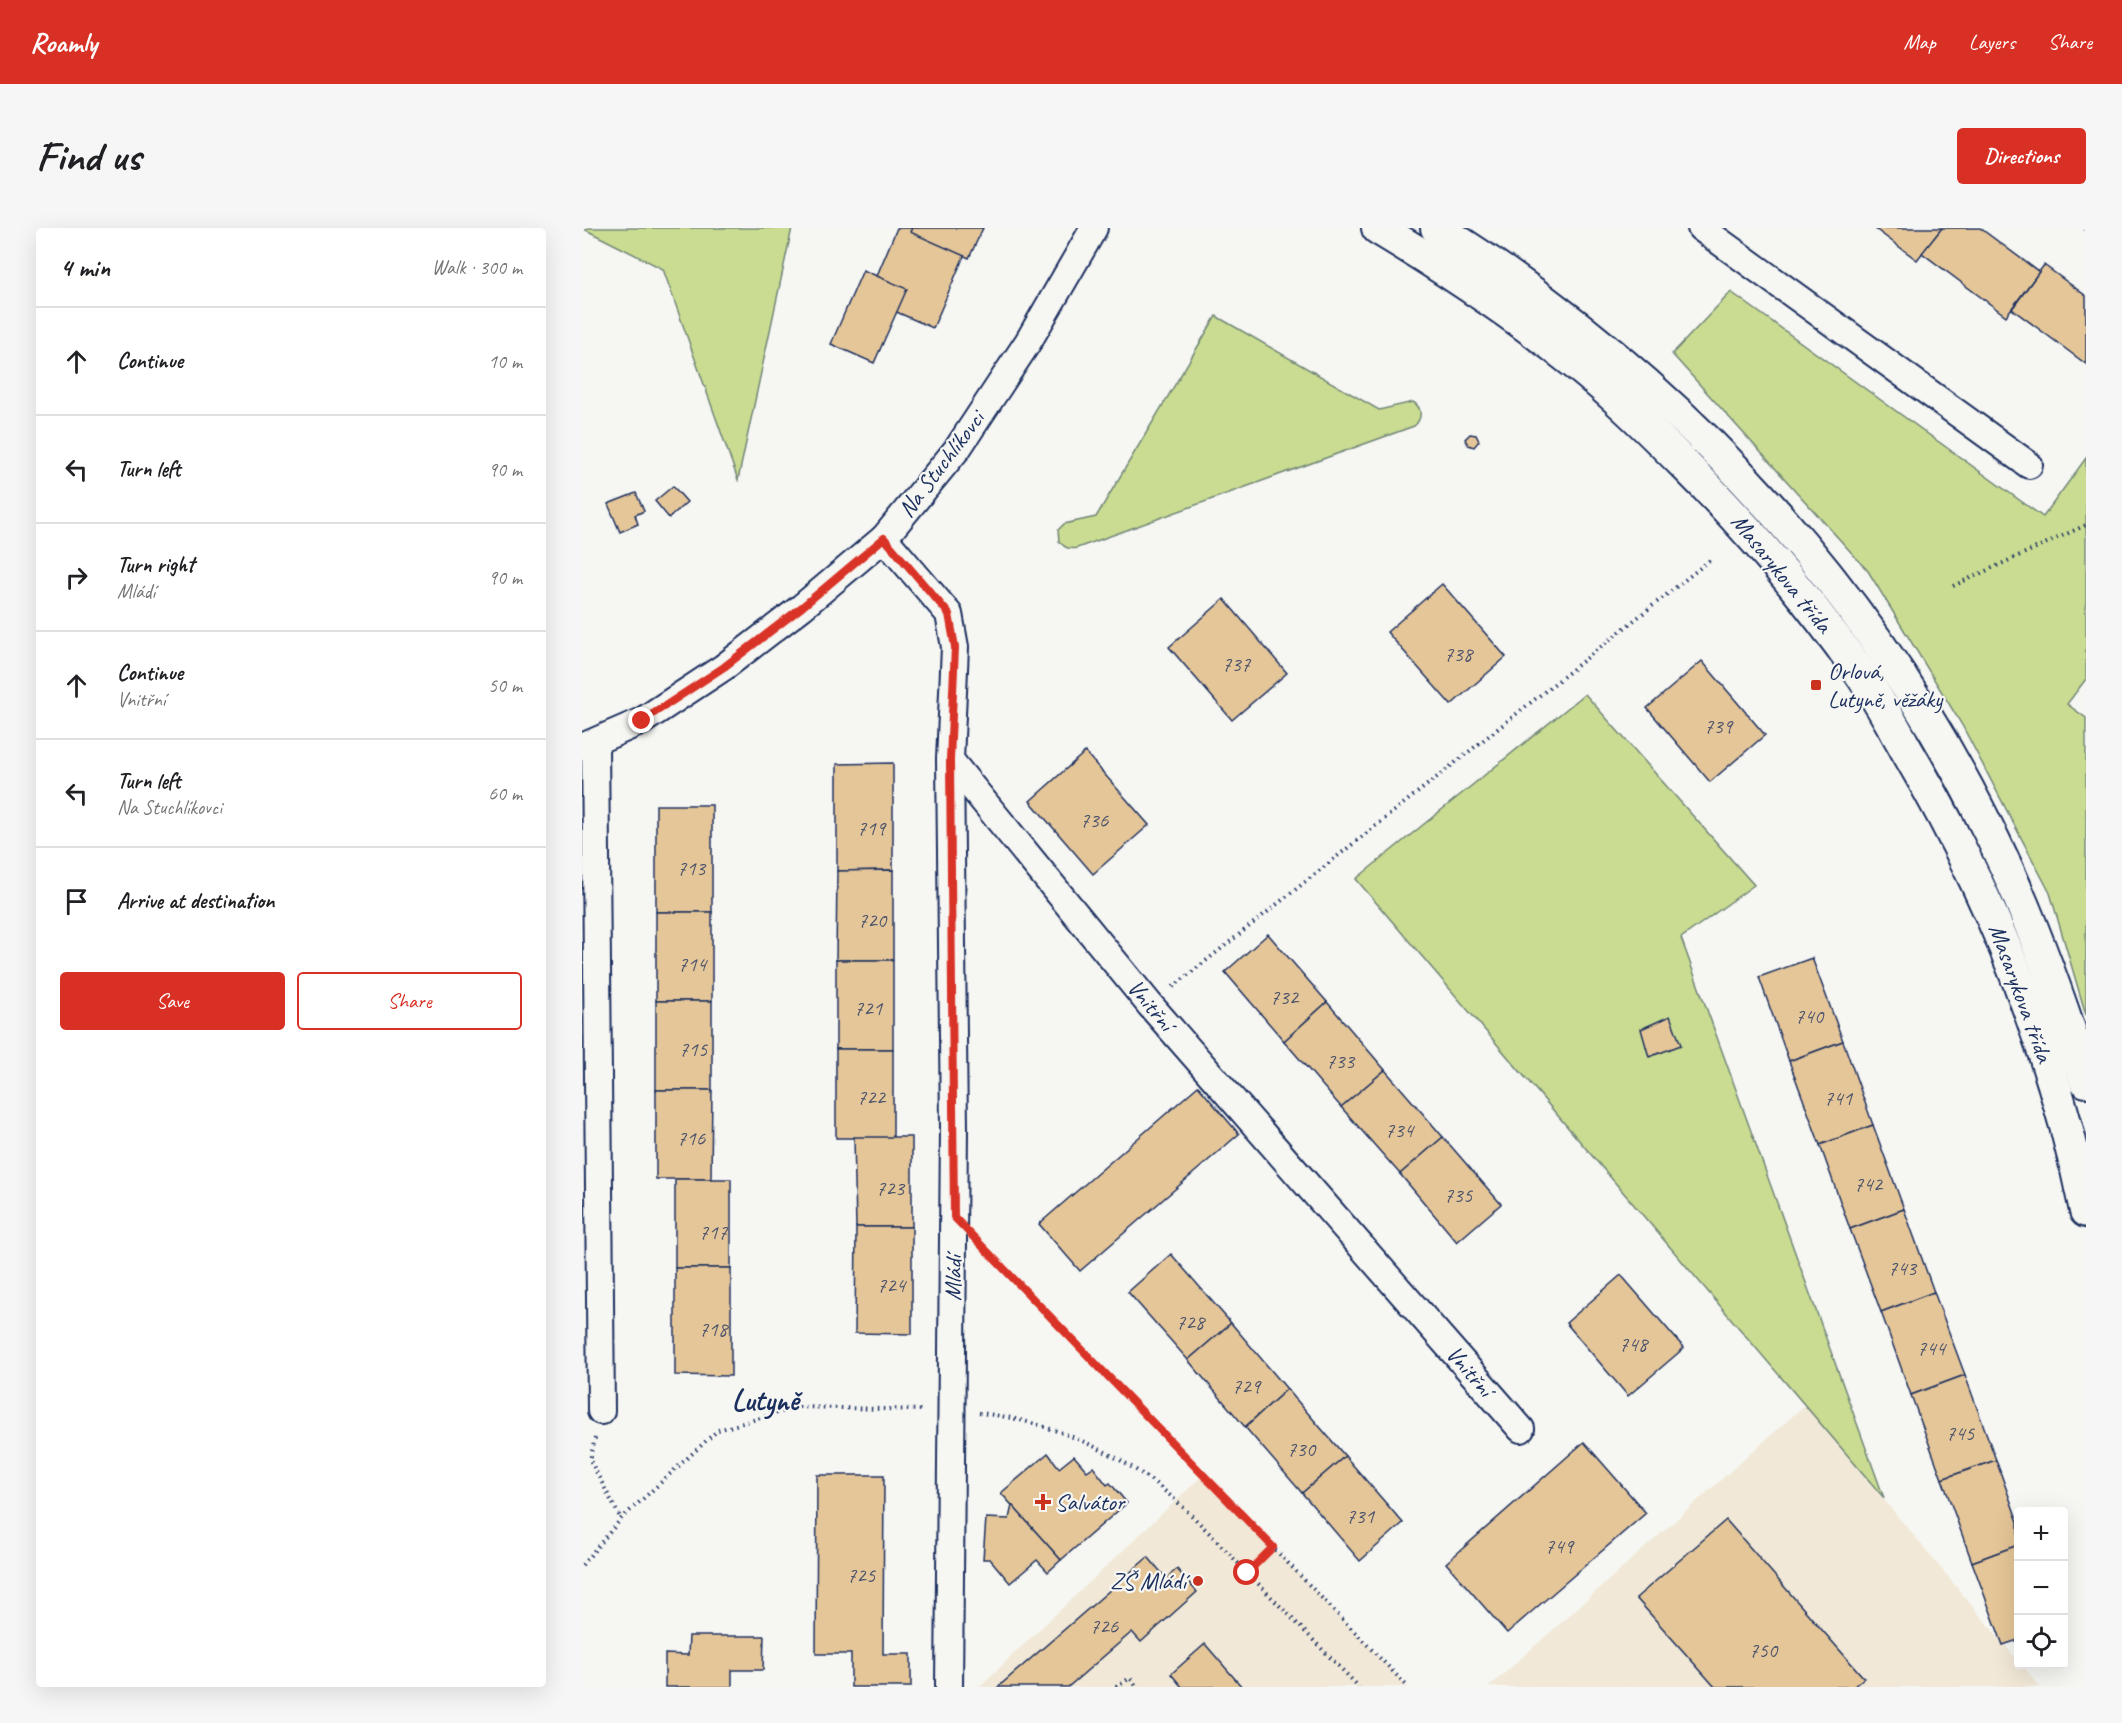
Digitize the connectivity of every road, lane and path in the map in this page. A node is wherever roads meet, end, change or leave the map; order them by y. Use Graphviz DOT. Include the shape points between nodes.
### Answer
graph roads {
  1 [pos="1094,228"];
  2 [pos="1378,228"];
  3 [pos="1437,228"];
  4 [pos="1701,228"];
  5 [pos="2029,465"];
  6 [pos="2086,525"];
  7 [pos="884,538"];
  8 [pos="1710,560"];
  9 [pos="1953,586"];
  10 [pos="588,744"];
  11 [pos="950,760"];
  12 [pos="1150,1005"];
  13 [pos="2086,1081"];
  14 [pos="2086,1211"];
  15 [pos="954,1217"];
  16 [pos="952,1410"];
  17 [pos="601,1411"];
  18 [pos="1521,1429"];
  19 [pos="621,1519"];
  20 [pos="1273,1547"];
  21 [pos="582,1565"];
  22 [pos="1247,1573"];
  23 [pos="949,1687"];
  24 [pos="1116,1687"];
  25 [pos="1137,1687"];
  26 [pos="1359,1687"];
  27 [pos="1408,1687"];
  1 -- 7 [label="street, Na Stuchlíkovci" via="1028,342 957,448"];
  2 -- 14 [label="street, Masarykova třída" via="1500,308 1611,394 1738,519 1816,612 1860,673 1937,802 2006,948 2054,1084"];
  3 -- 13 [label="street, Masarykova třída" via="1521,283 1643,380 1715,448 1832,579 1906,683 1985,825 2028,917"];
  4 -- 5 [label="street"];
  6 -- 9 [label="path"];
  7 -- 10 [label="street, Na Stuchlíkovci" via="724,667 642,721"];
  7 -- 11 [label="street" via="949,614 955,647"];
  8 -- 12 [label="path"];
  10 -- 17 [label="street"];
  11 -- 12 [label="street, Vnitřní"];
  11 -- 15 [label="street, Mládí"];
  12 -- 18 [label="street, Vnitřní"];
  15 -- 16 [label="street, Mládí"];
  15 -- 20 [label="path"];
  16 -- 19 [label="path" via="799,1407 718,1430"];
  16 -- 22 [label="path" via="1006,1416 1104,1452 1149,1479"];
  16 -- 23 [label="street, Mládí"];
  17 -- 19 [label="path" via="590,1460"];
  19 -- 21 [label="path"];
  20 -- 22 [label="path"];
  20 -- 27 [label="path"];
  22 -- 26 [label="path"];
  24 -- 25 [label="path" via="1130,1678"];
}
